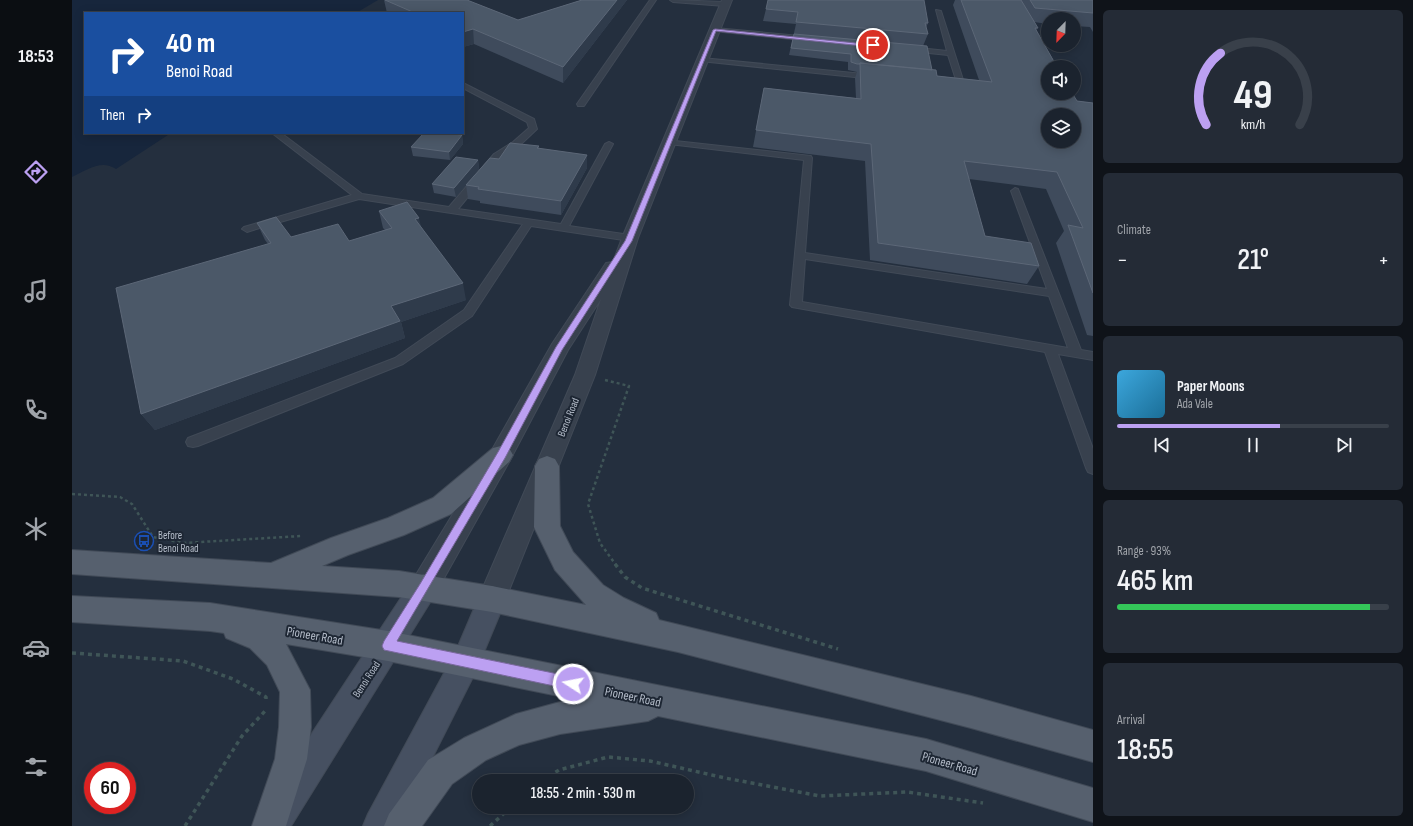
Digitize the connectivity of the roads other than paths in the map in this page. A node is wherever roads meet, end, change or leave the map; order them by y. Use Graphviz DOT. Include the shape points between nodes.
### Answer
graph roads {
  1 [pos="653,0"];
  2 [pos="673,0"];
  3 [pos="726,2"];
  4 [pos="938,11"];
  5 [pos="715,30"];
  6 [pos="815,40"];
  7 [pos="902,48"];
  8 [pos="950,53"];
  9 [pos="702,60"];
  10 [pos="881,78"];
  11 [pos="945,84"];
  12 [pos="464,86"];
  13 [pos="581,104"];
  14 [pos="277,134"];
  15 [pos="669,142"];
  16 [pos="609,144"];
  17 [pos="1015,191"];
  18 [pos="359,196"];
  19 [pos="452,210"];
  20 [pos="529,222"];
  21 [pos="247,228"];
  22 [pos="564,228"];
  23 [pos="629,239"];
  24 [pos="800,255"];
  25 [pos="1053,293"];
  26 [pos="1050,348"];
  27 [pos="1076,352"];
  28 [pos="1093,356"];
  29 [pos="193,442"];
  30 [pos="501,455"];
  31 [pos="547,466"];
  32 [pos="1093,468"];
  33 [pos="72,562"];
  34 [pos="270,576"];
  35 [pos="424,587"];
  36 [pos="492,599"];
  37 [pos="72,609"];
  38 [pos="210,616"];
  39 [pos="678,638"];
  40 [pos="388,646"];
  41 [pos="466,661"];
  42 [pos="666,703"];
  43 [pos="1093,746"];
  44 [pos="1093,805"];
  45 [pos="270,826"];
  46 [pos="380,826"];
  47 [pos="401,826"];
  1 -- 13 [label="lane"];
  2 -- 3 [label="lane"];
  3 -- 5 [label="street, Benoi Road"];
  4 -- 8 [label="lane"];
  5 -- 6 [label="lane"];
  5 -- 9 [label="street, Benoi Road"];
  7 -- 8 [label="lane"];
  8 -- 11 [label="lane" via="961,86"];
  9 -- 10 [label="lane"];
  9 -- 15 [label="street, Benoi Road"];
  12 -- 19 [label="lane" via="531,121 533,128 516,144 497,156"];
  14 -- 18 [label="lane"];
  15 -- 23 [label="street, Benoi Road"];
  15 -- 24 [label="lane" via="808,158"];
  16 -- 22 [label="lane"];
  17 -- 25 [label="lane"];
  18 -- 19 [label="lane"];
  18 -- 21 [label="lane"];
  19 -- 20 [label="lane"];
  20 -- 22 [label="lane"];
  20 -- 29 [label="lane" via="468,313 399,361"];
  22 -- 23 [label="lane"];
  23 -- 30 [label="street, Benoi Road" via="559,349"];
  23 -- 31 [label="street, Benoi Road" via="585,375"];
  24 -- 25 [label="lane"];
  24 -- 26 [label="lane" via="796,305"];
  25 -- 27 [label="lane"];
  26 -- 27 [label="lane"];
  26 -- 32 [label="lane"];
  27 -- 28 [label="lane"];
  30 -- 34 [label="main road" via="442,506"];
  30 -- 35 [label="street, Benoi Road"];
  31 -- 36 [label="street, Benoi Road"];
  31 -- 39 [label="main road" via="547,527 564,561 593,594 614,608"];
  33 -- 34 [label="main road"];
  34 -- 35 [label="main road"];
  35 -- 36 [label="main road"];
  35 -- 40 [label="main road, Benoi Road"];
  36 -- 39 [label="main road"];
  36 -- 41 [label="main road, Benoi Road"];
  37 -- 38 [label="main road, Pioneer Road"];
  38 -- 40 [label="main road, Pioneer Road"];
  38 -- 45 [label="main road" via="260,638 277,655 295,690 295,727 291,759"];
  39 -- 43 [label="main road" via="971,712"];
  40 -- 41 [label="main road, Pioneer Road"];
  40 -- 45 [label="main road, Benoi Road"];
  41 -- 42 [label="main road, Pioneer Road"];
  41 -- 46 [label="main road, Benoi Road"];
  42 -- 44 [label="main road, Pioneer Road" via="926,755"];
  42 -- 47 [label="main road" via="560,718 516,730 475,749 440,772"];
}
